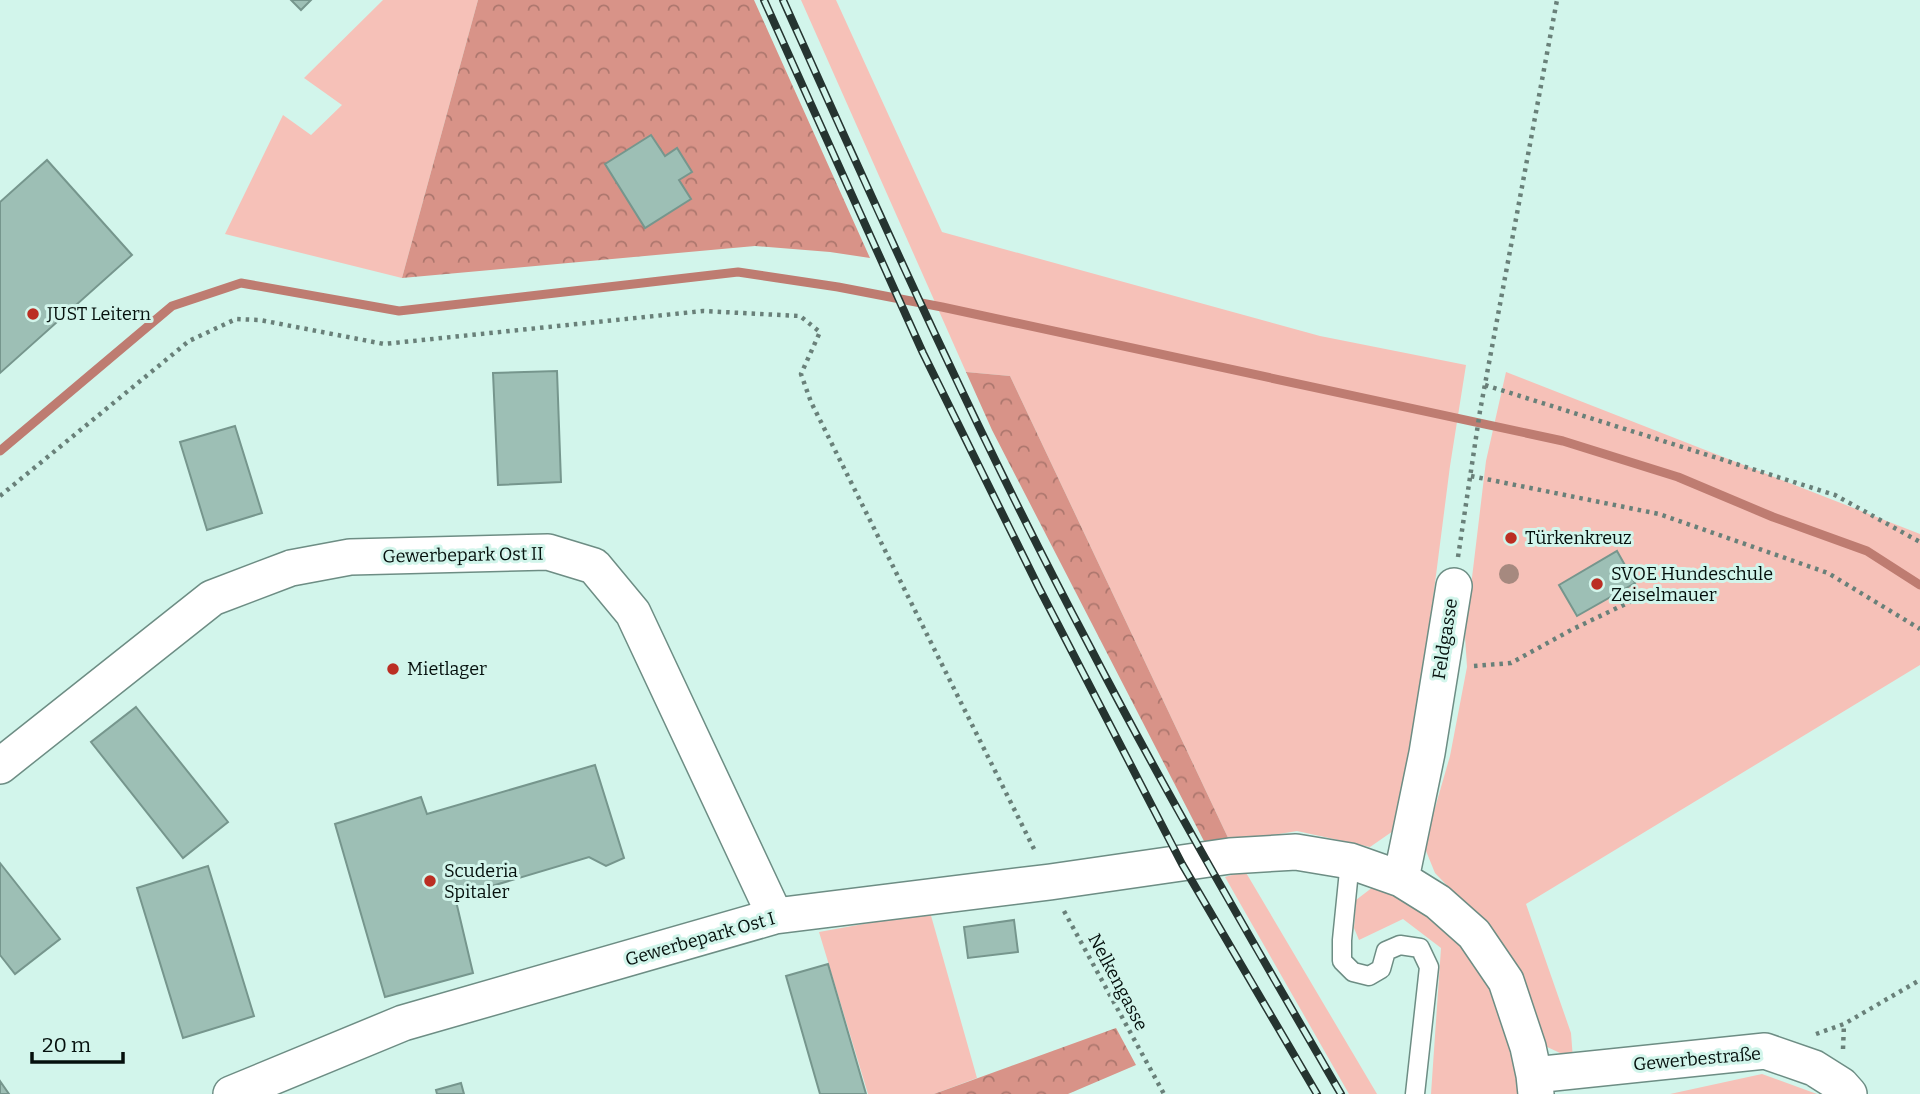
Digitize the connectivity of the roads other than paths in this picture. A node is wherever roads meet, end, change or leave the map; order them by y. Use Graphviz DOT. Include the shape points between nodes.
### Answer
graph roads {
  1 [pos="1454,586"];
  2 [pos="0,766"];
  3 [pos="1350,861"];
  4 [pos="1401,879"];
  5 [pos="775,916"];
  6 [pos="1535,1084"];
  7 [pos="231,1094"];
  8 [pos="1415,1094"];
  9 [pos="1849,1094"];
  1 -- 4 [label="street, Feldgasse"];
  2 -- 5 [label="street, Gewerbepark Ost II" via="212,598 292,568 350,557 548,552 594,566 633,613"];
  3 -- 4 [label="street, Gewerbepark Ost I"];
  3 -- 5 [label="street, Gewerbepark Ost I" via="1296,852 1230,856"];
  3 -- 8 [label="lane" via="1342,961 1353,972 1369,976 1381,970 1386,951 1400,944 1420,948 1429,967"];
  4 -- 6 [label="street, Gewerbepark Ost I" via="1438,902 1474,934 1506,981"];
  5 -- 7 [label="street, Gewerbepark Ost I" via="403,1023"];
  6 -- 9 [label="street, Gewerbestraße" via="1765,1051 1814,1069"];
}
